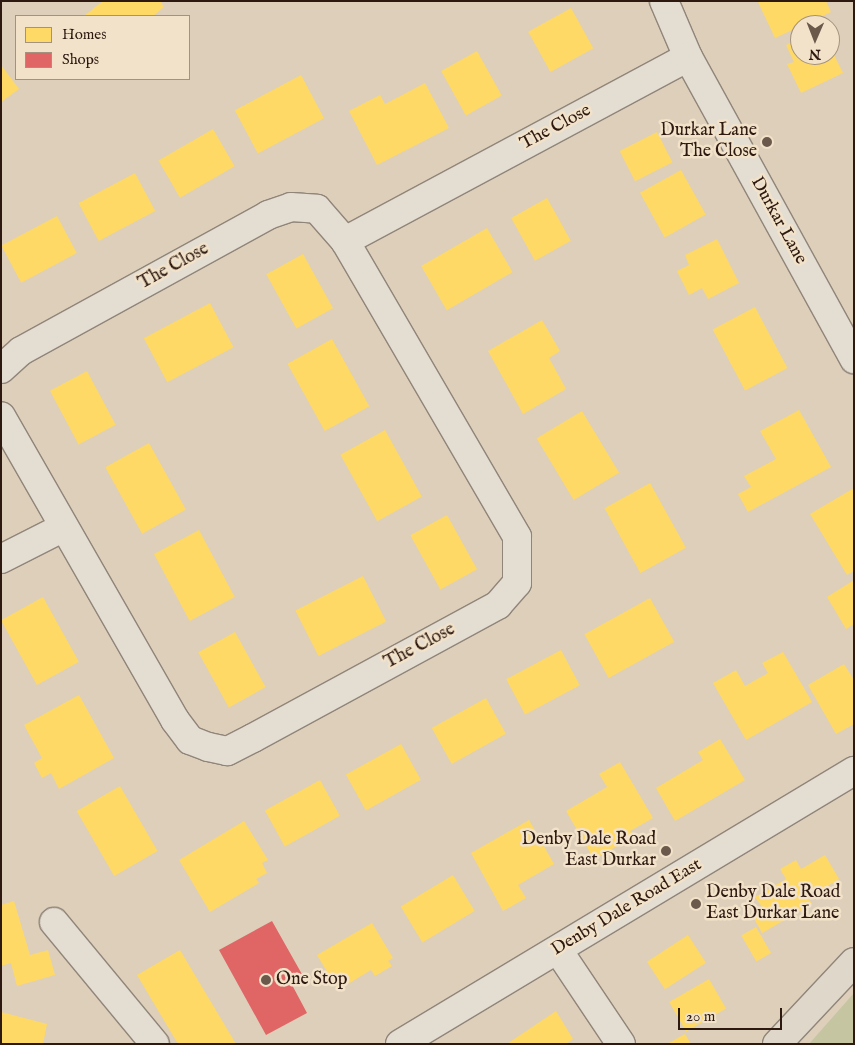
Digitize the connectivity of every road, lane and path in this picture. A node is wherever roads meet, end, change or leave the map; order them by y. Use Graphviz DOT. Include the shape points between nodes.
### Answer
graph roads {
  1 [pos="664,1"];
  2 [pos="688,58"];
  3 [pos="345,241"];
  4 [pos="854,359"];
  5 [pos="1,370"];
  6 [pos="1,416"];
  7 [pos="62,528"];
  8 [pos="1,559"];
  9 [pos="854,771"];
  10 [pos="54,922"];
  11 [pos="558,950"];
  12 [pos="854,962"];
  13 [pos="155,1044"];
  14 [pos="400,1044"];
  15 [pos="621,1044"];
  16 [pos="777,1044"];
  1 -- 2 [label="street, Durkar Lane"];
  2 -- 3 [label="street, The Close"];
  2 -- 4 [label="street, Durkar Lane"];
  3 -- 5 [label="street, The Close" via="317,209 291,207 268,215 21,351"];
  3 -- 7 [label="street, The Close" via="517,537 517,582 498,605 227,751 190,740 175,720"];
  6 -- 7 [label="street, The Close"];
  7 -- 8 [label="street"];
  9 -- 11 [label="street, Denby Dale Road East"];
  10 -- 13 [label="street"];
  11 -- 14 [label="street, Denby Dale Road East"];
  11 -- 15 [label="street"];
  12 -- 16 [label="highway"];
}
